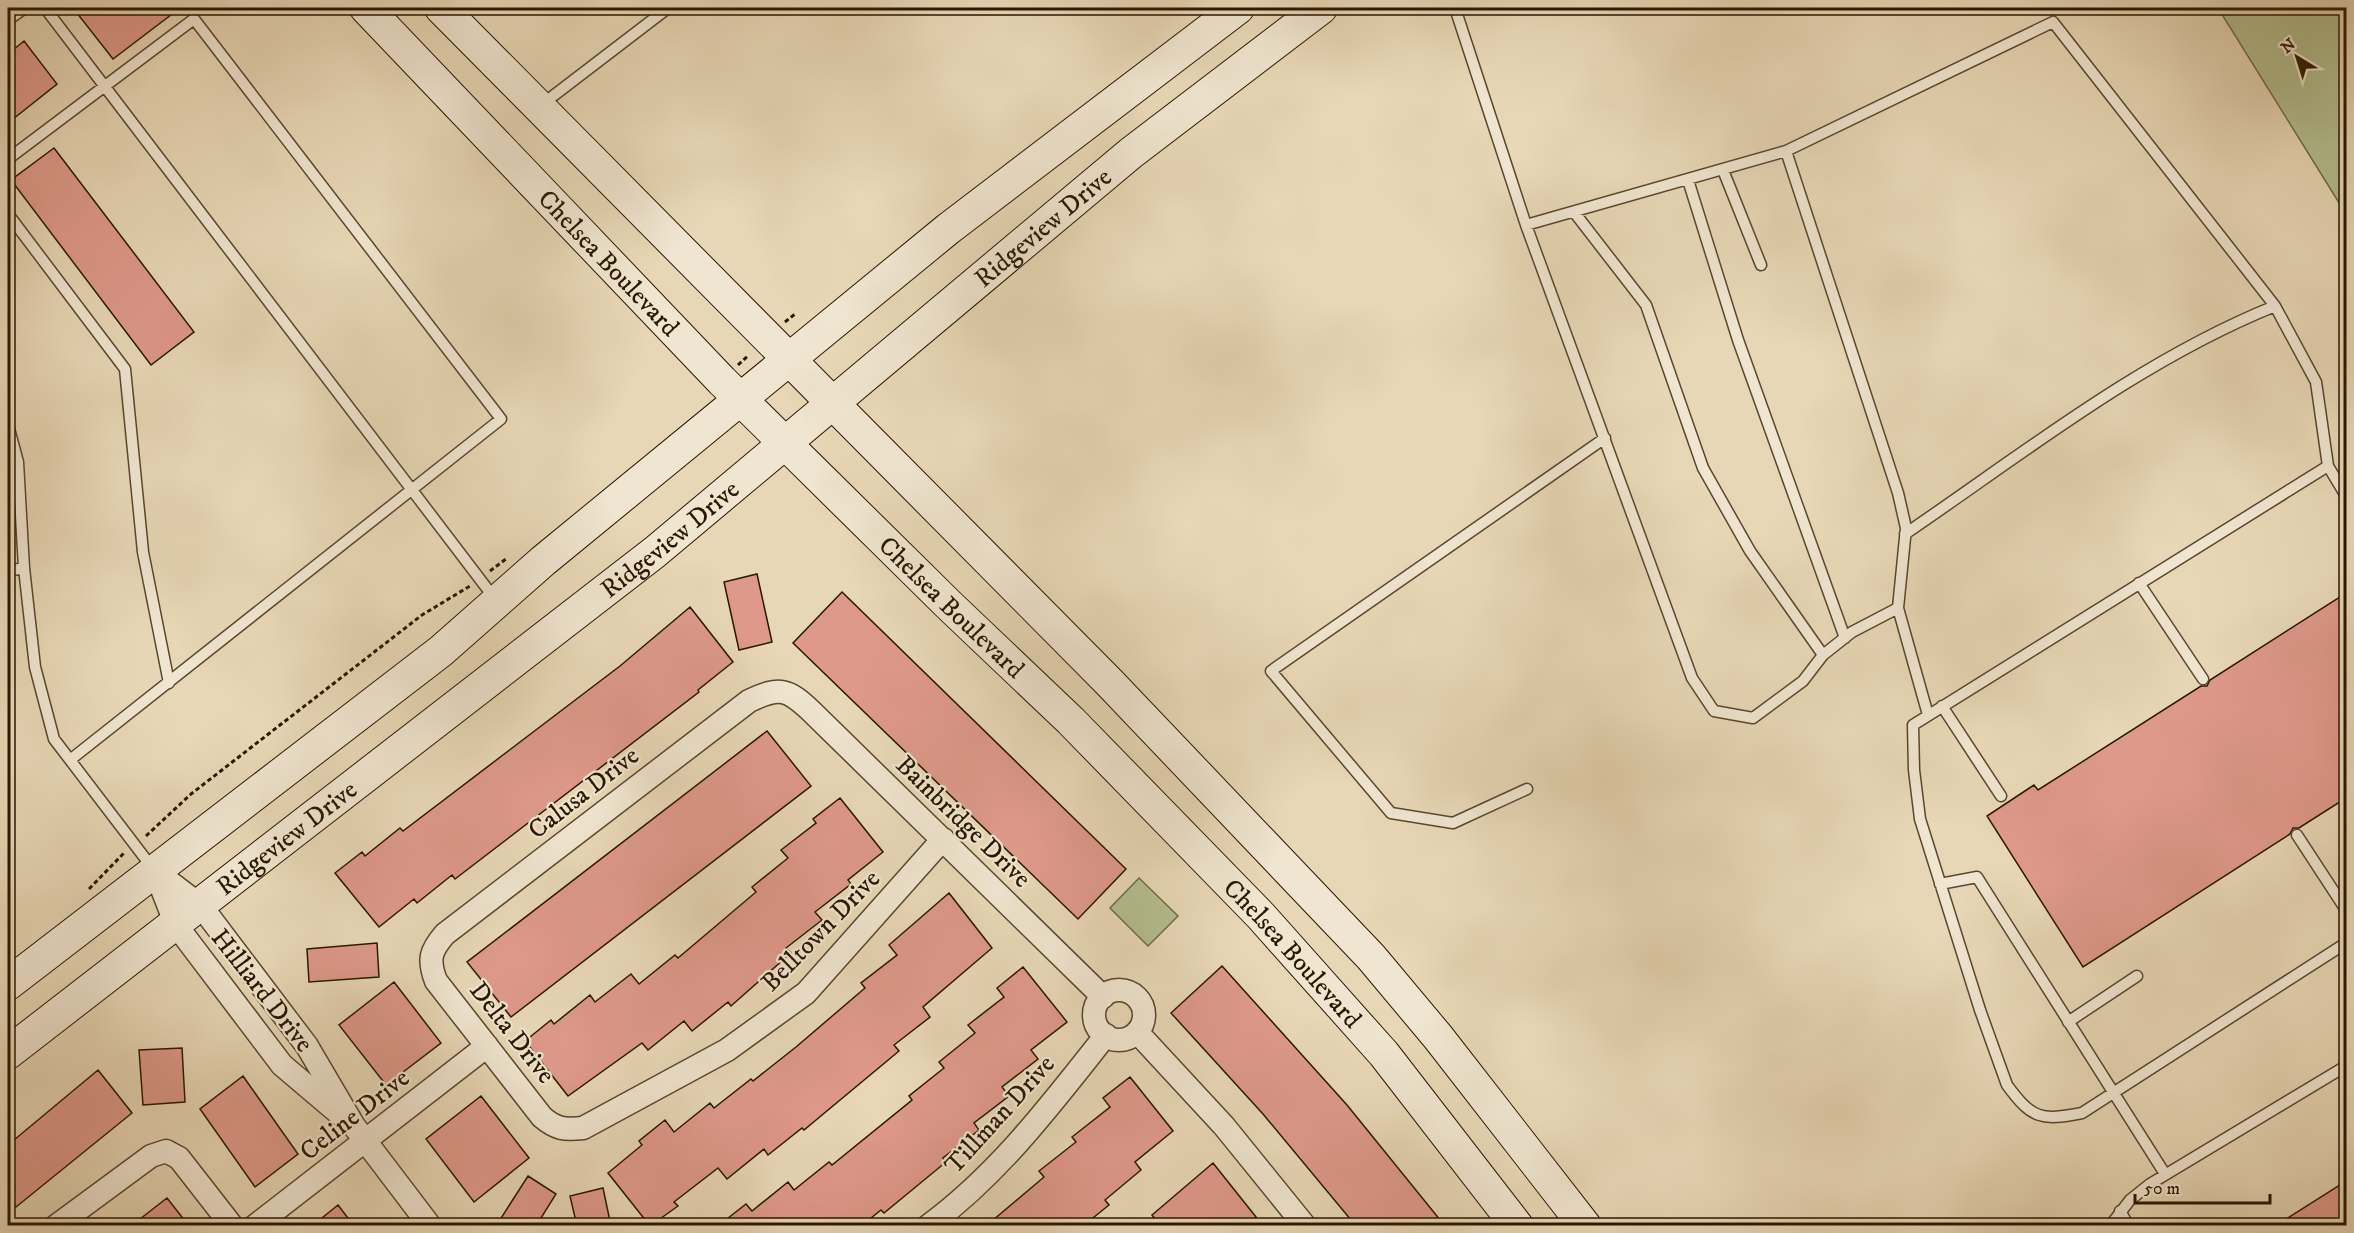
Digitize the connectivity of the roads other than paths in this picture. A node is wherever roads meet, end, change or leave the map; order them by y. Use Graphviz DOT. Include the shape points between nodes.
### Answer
graph roads {
  1 [pos="25,8"];
  2 [pos="45,8"];
  3 [pos="366,8"];
  4 [pos="441,8"];
  5 [pos="668,8"];
  6 [pos="1238,8"];
  7 [pos="1321,8"];
  8 [pos="1455,8"];
  9 [pos="8,20"];
  10 [pos="104,86"];
  11 [pos="538,108"];
  12 [pos="1786,151"];
  13 [pos="8,159"];
  14 [pos="1723,170"];
  15 [pos="1688,180"];
  16 [pos="1574,212"];
  17 [pos="8,214"];
  18 [pos="1526,225"];
  19 [pos="1761,266"];
  20 [pos="2275,306"];
  21 [pos="792,359"];
  22 [pos="731,390"];
  23 [pos="835,403"];
  24 [pos="8,432"];
  25 [pos="1605,438"];
  26 [pos="786,444"];
  27 [pos="2328,466"];
  28 [pos="412,490"];
  29 [pos="2346,496"];
  30 [pos="1905,534"];
  31 [pos="24,568"];
  32 [pos="8,571"];
  33 [pos="2139,584"];
  34 [pos="488,590"];
  35 [pos="1898,608"];
  36 [pos="1845,638"];
  37 [pos="1823,655"];
  38 [pos="2203,679"];
  39 [pos="169,683"];
  40 [pos="782,690"];
  41 [pos="1942,706"];
  42 [pos="1928,715"];
  43 [pos="70,760"];
  44 [pos="1527,789"];
  45 [pos="2001,796"];
  46 [pos="2297,835"];
  47 [pos="943,839"];
  48 [pos="155,872"];
  49 [pos="1940,884"];
  50 [pos="201,906"];
  51 [pos="2346,910"];
  52 [pos="176,925"];
  53 [pos="2346,943"];
  54 [pos="430,954"];
  55 [pos="2137,976"];
  56 [pos="8,984"];
  57 [pos="1103,997"];
  58 [pos="2068,1022"];
  59 [pos="1137,1032"];
  60 [pos="1106,1035"];
  61 [pos="487,1046"];
  62 [pos="8,1053"];
  63 [pos="2346,1066"];
  64 [pos="2114,1093"];
  65 [pos="569,1130"];
  66 [pos="360,1134"];
  67 [pos="2165,1174"];
  68 [pos="2120,1211"];
  69 [pos="1304,1225"];
  70 [pos="56,1226"];
  71 [pos="232,1226"];
  72 [pos="255,1226"];
  73 [pos="430,1226"];
  74 [pos="928,1226"];
  75 [pos="1518,1226"];
  76 [pos="1586,1226"];
  77 [pos="2110,1226"];
  78 [pos="2129,1226"];
  1 -- 9 [label="lane"];
  2 -- 10 [label="lane"];
  3 -- 22 [label="main road, Chelsea Boulevard"];
  4 -- 11 [label="main road, Chelsea Boulevard"];
  5 -- 11 [label="lane"];
  6 -- 21 [label="main road, Ridgeview Drive" via="948,229"];
  7 -- 23 [label="main road, Ridgeview Drive" via="1131,153"];
  8 -- 18 [label="lane"];
  10 -- 13 [label="lane"];
  10 -- 28 [label="lane"];
  10 -- 28 [label="lane" via="194,19 494,409 501,419"];
  11 -- 21 [label="main road, Chelsea Boulevard"];
  12 -- 14 [label="lane"];
  12 -- 20 [label="lane" via="2053,22"];
  12 -- 30 [label="lane" via="1898,493"];
  14 -- 15 [label="lane"];
  14 -- 19 [label="lane"];
  15 -- 16 [label="lane"];
  15 -- 36 [label="lane" via="1738,340"];
  16 -- 18 [label="lane"];
  16 -- 37 [label="lane" via="1646,305 1703,468 1750,551"];
  17 -- 39 [label="lane" via="125,369 143,552"];
  18 -- 25 [label="lane"];
  20 -- 27 [label="lane" via="2316,382"];
  20 -- 30 [label="lane" via="2228,325 2124,384"];
  21 -- 22 [label="main road, Ridgeview Drive"];
  21 -- 23 [label="main road, Chelsea Boulevard"];
  22 -- 26 [label="main road, Chelsea Boulevard"];
  22 -- 34 [label="main road, Ridgeview Drive"];
  23 -- 26 [label="main road, Ridgeview Drive"];
  23 -- 76 [label="main road, Chelsea Boulevard" via="1371,957"];
  24 -- 31 [label="lane" via="18,462"];
  25 -- 37 [label="lane" via="1692,678 1714,711 1753,718 1803,681"];
  25 -- 44 [label="lane" via="1271,671 1391,813 1453,823"];
  26 -- 50 [label="main road, Ridgeview Drive" via="655,552"];
  26 -- 75 [label="main road, Chelsea Boulevard" via="1117,767 1292,949 1384,1054"];
  27 -- 29 [label="lane"];
  27 -- 33 [label="lane"];
  28 -- 34 [label="lane"];
  28 -- 39 [label="lane"];
  30 -- 35 [label="lane"];
  31 -- 32 [label="lane"];
  31 -- 43 [label="lane" via="34,667 54,739"];
  33 -- 38 [label="lane"];
  33 -- 41 [label="lane"];
  34 -- 48 [label="main road, Ridgeview Drive" via="441,651"];
  35 -- 36 [label="lane"];
  35 -- 42 [label="lane"];
  36 -- 37 [label="lane"];
  39 -- 43 [label="lane"];
  40 -- 47 [label="street, Bainbridge Drive" via="798,698"];
  40 -- 54 [label="street, Calusa Drive" via="749,700 445,934"];
  41 -- 42 [label="lane"];
  41 -- 45 [label="lane"];
  42 -- 49 [label="lane" via="1913,725 1914,770 1920,819"];
  43 -- 48 [label="lane"];
  46 -- 51 [label="lane"];
  47 -- 57 [label="street, Bainbridge Drive"];
  47 -- 65 [label="street, Belltown Drive" via="806,993 774,1018 727,1050 583,1128"];
  48 -- 50 [label="street, Hilliard Drive"];
  48 -- 52 [label="street, Hilliard Drive"];
  48 -- 56 [label="main road, Ridgeview Drive"];
  49 -- 58 [label="lane" via="1977,877"];
  49 -- 64 [label="lane" via="1997,1060 2021,1104 2052,1119 2082,1113"];
  50 -- 52 [label="main road, Ridgeview Drive"];
  50 -- 66 [label="street, Hilliard Drive" via="307,1046"];
  52 -- 62 [label="main road, Ridgeview Drive"];
  52 -- 66 [label="street, Hilliard Drive" via="282,1065"];
  53 -- 64 [label="lane"];
  54 -- 61 [label="street, Delta Drive" via="436,981"];
  55 -- 58 [label="lane"];
  57 -- 59 [label="street" via="1117,990 1139,999 1144,1014"];
  57 -- 60 [label="street" via="1095,1019"];
  58 -- 64 [label="lane"];
  59 -- 60 [label="street" via="1126,1039"];
  59 -- 69 [label="street" via="1224,1126"];
  60 -- 74 [label="street, Tillman Drive" via="1001,1161"];
  61 -- 65 [label="street, Delta Drive" via="542,1116 555,1128"];
  61 -- 66 [label="street, Celine Drive"];
  63 -- 67 [label="lane"];
  64 -- 67 [label="lane"];
  66 -- 72 [label="street, Celine Drive"];
  66 -- 73 [label="street, Hilliard Drive"];
  67 -- 68 [label="lane"];
  68 -- 77 [label="lane"];
  68 -- 78 [label="lane"];
  70 -- 71 [label="street" via="150,1156 166,1151 190,1170"];
}
